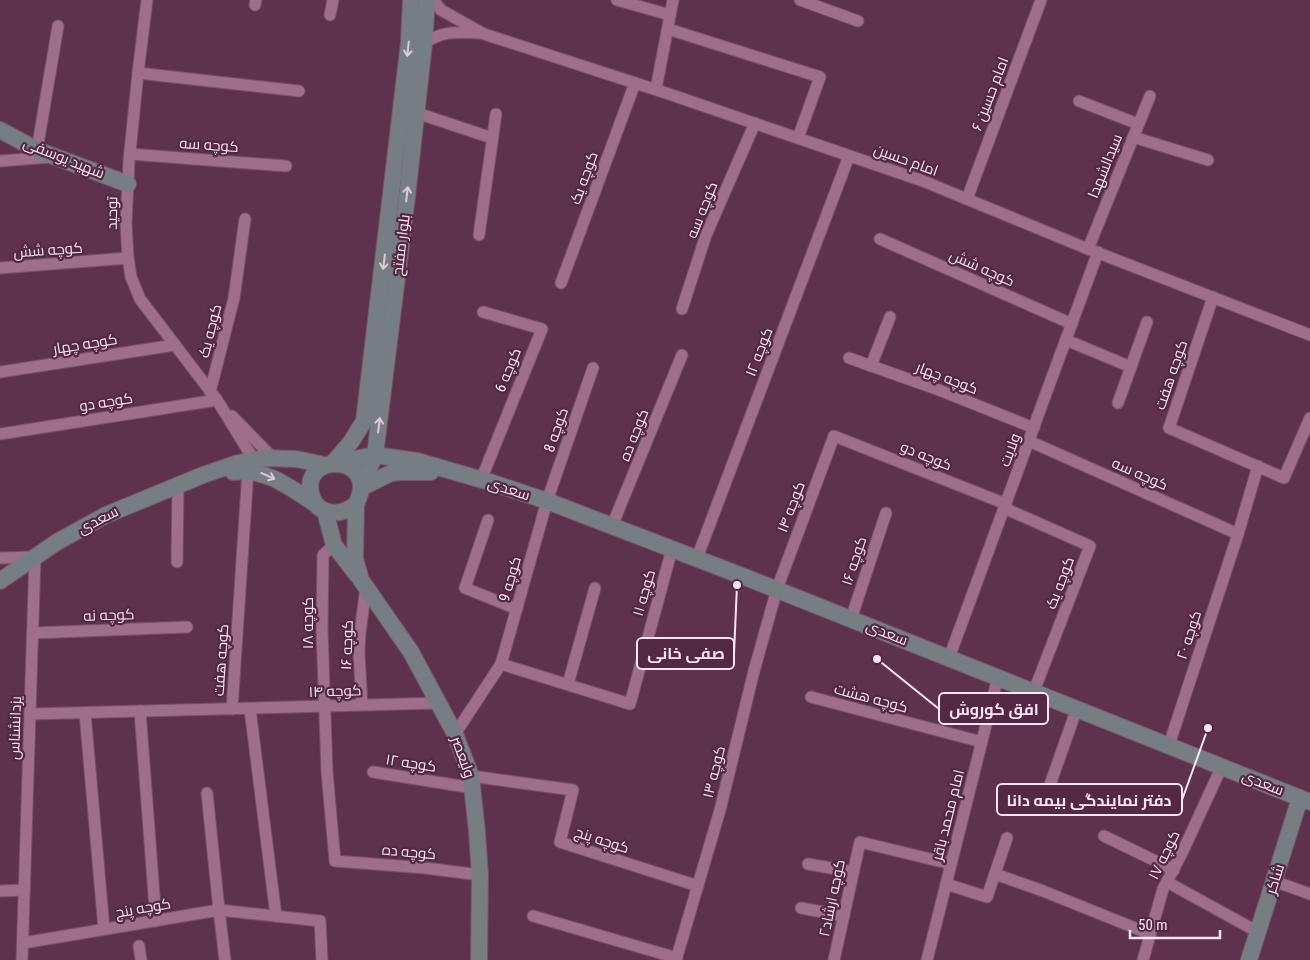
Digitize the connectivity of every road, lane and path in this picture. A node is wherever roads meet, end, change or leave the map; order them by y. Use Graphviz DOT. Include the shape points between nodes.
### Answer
graph roads {
  1 [pos="148,0"];
  2 [pos="333,0"];
  3 [pos="411,0"];
  4 [pos="427,0"];
  5 [pos="433,0"];
  6 [pos="616,0"];
  7 [pos="673,0"];
  8 [pos="800,0"];
  9 [pos="1041,0"];
  10 [pos="330,15"];
  11 [pos="670,15"];
  12 [pos="858,21"];
  13 [pos="58,26"];
  14 [pos="668,29"];
  15 [pos="484,34"];
  16 [pos="424,44"];
  17 [pos="138,73"];
  18 [pos="635,82"];
  19 [pos="656,89"];
  20 [pos="299,91"];
  21 [pos="1150,96"];
  22 [pos="1079,101"];
  23 [pos="417,113"];
  24 [pos="496,114"];
  25 [pos="755,123"];
  26 [pos="1138,124"];
  27 [pos="0,130"];
  28 [pos="1133,137"];
  29 [pos="492,138"];
  30 [pos="798,138"];
  31 [pos="37,150"];
  32 [pos="130,154"];
  33 [pos="849,156"];
  34 [pos="55,157"];
  35 [pos="1208,160"];
  36 [pos="0,161"];
  37 [pos="286,166"];
  38 [pos="128,184"];
  39 [pos="967,199"];
  40 [pos="245,219"];
  41 [pos="479,235"];
  42 [pos="880,239"];
  43 [pos="1093,250"];
  44 [pos="128,258"];
  45 [pos="0,268"];
  46 [pos="561,283"];
  47 [pos="1213,297"];
  48 [pos="682,309"];
  49 [pos="483,312"];
  50 [pos="890,317"];
  51 [pos="1147,322"];
  52 [pos="1072,324"];
  53 [pos="1310,336"];
  54 [pos="1066,340"];
  55 [pos="175,345"];
  56 [pos="682,355"];
  57 [pos="849,358"];
  58 [pos="871,366"];
  59 [pos="1131,367"];
  60 [pos="593,368"];
  61 [pos="0,372"];
  62 [pos="214,396"];
  63 [pos="1118,402"];
  64 [pos="1310,418"];
  65 [pos="1034,428"];
  66 [pos="0,434"];
  67 [pos="834,436"];
  68 [pos="1029,441"];
  69 [pos="375,456"];
  70 [pos="273,458"];
  71 [pos="329,464"];
  72 [pos="251,466"];
  73 [pos="1258,466"];
  74 [pos="460,474"];
  75 [pos="481,480"];
  76 [pos="178,486"];
  77 [pos="361,488"];
  78 [pos="547,501"];
  79 [pos="356,504"];
  80 [pos="1005,506"];
  81 [pos="320,507"];
  82 [pos="886,513"];
  83 [pos="488,520"];
  84 [pos="612,526"];
  85 [pos="1238,534"];
  86 [pos="334,545"];
  87 [pos="672,549"];
  88 [pos="35,557"];
  89 [pos="0,558"];
  90 [pos="697,558"];
  91 [pos="177,562"];
  92 [pos="0,581"];
  93 [pos="364,583"];
  94 [pos="595,588"];
  95 [pos="777,589"];
  96 [pos="517,609"];
  97 [pos="851,619"];
  98 [pos="187,627"];
  99 [pos="33,633"];
  100 [pos="949,658"];
  101 [pos="502,664"];
  102 [pos="998,677"];
  103 [pos="568,684"];
  104 [pos="1034,691"];
  105 [pos="811,697"];
  106 [pos="439,703"];
  107 [pos="362,705"];
  108 [pos="325,706"];
  109 [pos="250,708"];
  110 [pos="1077,708"];
  111 [pos="232,709"];
  112 [pos="140,711"];
  113 [pos="84,713"];
  114 [pos="30,714"];
  115 [pos="455,734"];
  116 [pos="982,742"];
  117 [pos="1169,745"];
  118 [pos="1222,766"];
  119 [pos="373,772"];
  120 [pos="472,782"];
  121 [pos="207,792"];
  122 [pos="1045,799"];
  123 [pos="1305,800"];
  124 [pos="1104,836"];
  125 [pos="1007,838"];
  126 [pos="335,860"];
  127 [pos="808,864"];
  128 [pos="951,864"];
  129 [pos="1174,870"];
  130 [pos="853,872"];
  131 [pos="994,874"];
  132 [pos="480,875"];
  133 [pos="1274,881"];
  134 [pos="1167,882"];
  135 [pos="946,884"];
  136 [pos="698,886"];
  137 [pos="24,890"];
  138 [pos="0,891"];
  139 [pos="1310,894"];
  140 [pos="801,908"];
  141 [pos="219,910"];
  142 [pos="276,916"];
  143 [pos="533,916"];
  144 [pos="844,916"];
  145 [pos="156,921"];
  146 [pos="104,930"];
  147 [pos="1258,932"];
  148 [pos="1150,934"];
  149 [pos="23,943"];
  150 [pos="139,946"];
  151 [pos="677,959"];
  152 [pos="1147,959"];
  153 [pos="22,960"];
  154 [pos="141,960"];
  155 [pos="226,960"];
  156 [pos="322,960"];
  157 [pos="479,960"];
  158 [pos="834,960"];
  159 [pos="927,960"];
  160 [pos="1249,960"];
  1 -- 17 [label="street, توحید"];
  2 -- 10 [label="street"];
  3 -- 71 [label="street, بلوار مفتح, one-way" via="409,42 364,421 351,442"];
  4 -- 16 [label="street, بلوار مفتح"];
  5 -- 15 [label="street" via="440,10"];
  6 -- 11 [label="street"];
  7 -- 11 [label="street"];
  8 -- 12 [label="street"];
  9 -- 39 [label="street, امام حسین ۶"];
  11 -- 14 [label="street"];
  13 -- 31 [label="street"];
  14 -- 19 [label="street"];
  14 -- 30 [label="street" via="820,77"];
  15 -- 16 [label="street" via="446,33"];
  15 -- 18 [label="street, امام حسین"];
  16 -- 23 [label="street, بلوار مفتح"];
  17 -- 20 [label="street"];
  17 -- 32 [label="street, توحید"];
  18 -- 19 [label="street, امام حسین"];
  18 -- 46 [label="street, کوچه یک"];
  19 -- 25 [label="street, امام حسین"];
  21 -- 26 [label="street, سیدالشهدا"];
  22 -- 26 [label="street"];
  23 -- 29 [label="street"];
  69 -- 23 [label="street, بلوار مفتح, one-way"];
  24 -- 29 [label="street"];
  25 -- 30 [label="street, امام حسین"];
  25 -- 48 [label="street, کوچه سه" via="706,235"];
  26 -- 28 [label="street, سیدالشهدا"];
  27 -- 31 [label="street, شهید یوسفی"];
  28 -- 35 [label="street"];
  28 -- 43 [label="street, سیدالشهدا"];
  29 -- 41 [label="street"];
  30 -- 33 [label="street, امام حسین"];
  31 -- 34 [label="street, شهید یوسفی"];
  32 -- 37 [label="street, کوچه سه"];
  32 -- 38 [label="street, توحید"];
  33 -- 39 [label="street, امام حسین"];
  33 -- 90 [label="street, کوچه ۱۲"];
  34 -- 36 [label="street"];
  34 -- 38 [label="street, شهید یوسفی"];
  38 -- 44 [label="street, توحید"];
  39 -- 43 [label="street, امام حسین"];
  40 -- 62 [label="street, کوچه یک" via="234,298"];
  42 -- 52 [label="street, کوچه شش"];
  43 -- 47 [label="street, امام حسین"];
  43 -- 52 [label="street, ولایت"];
  44 -- 45 [label="street, کوچه شش"];
  44 -- 55 [label="street, توحید" via="140,299"];
  47 -- 53 [label="street, امام حسین"];
  47 -- 73 [label="street, کوچه هفت" via="1169,428"];
  49 -- 75 [label="street, کوچه 6" via="542,329"];
  50 -- 58 [label="street"];
  51 -- 59 [label="street"];
  52 -- 54 [label="street, ولایت"];
  54 -- 59 [label="street"];
  54 -- 65 [label="street, ولایت"];
  55 -- 61 [label="street, کوچه چهار"];
  55 -- 62 [label="street, توحید"];
  56 -- 84 [label="street, کوچه ده"];
  57 -- 58 [label="street, کوچه چهار"];
  58 -- 65 [label="street, کوچه چهار"];
  59 -- 63 [label="street"];
  60 -- 78 [label="street, کوچه 8"];
  62 -- 66 [label="street, کوچه دو"];
  62 -- 70 [label="street"];
  62 -- 72 [label="street"];
  64 -- 73 [label="street" via="1284,478"];
  65 -- 68 [label="street, ولایت"];
  67 -- 80 [label="street, کوچه دو"];
  67 -- 95 [label="street, کوچه ۱۴"];
  68 -- 80 [label="street, ولایت"];
  68 -- 85 [label="street, کوچه سه"];
  69 -- 71 [label="street, سعدی"];
  69 -- 74 [label="street, سعدی" via="416,461"];
  69 -- 77 [label="street, بلوار مفتح"];
  70 -- 71 [label="street, سعدی"];
  70 -- 72 [label="street, سعدی"];
  71 -- 77 [label="street" via="349,466 360,479"];
  71 -- 81 [label="street" via="318,470 310,484"];
  72 -- 76 [label="street, سعدی" via="238,464"];
  72 -- 81 [label="street, one-way"];
  72 -- 111 [label="street, کوچه هفت"];
  73 -- 85 [label="street, کوچه ۲۰"];
  74 -- 75 [label="street, سعدی"];
  74 -- 77 [label="street, سعدی" via="392,473"];
  75 -- 78 [label="street, سعدی"];
  76 -- 88 [label="street, سعدی" via="106,514"];
  76 -- 91 [label="street"];
  77 -- 79 [label="street"];
  78 -- 84 [label="street, سعدی"];
  78 -- 96 [label="street, کوچه 9"];
  79 -- 81 [label="street" via="342,513"];
  79 -- 93 [label="street, ولیعصر" via="355,558"];
  80 -- 100 [label="street, ولایت"];
  80 -- 104 [label="street, کوچه یک" via="1090,546"];
  81 -- 86 [label="street, ولیعصر"];
  82 -- 97 [label="street, کوچه ۱۶"];
  83 -- 96 [label="street" via="465,588"];
  84 -- 87 [label="street, سعدی"];
  85 -- 117 [label="street, کوچه ۲۰"];
  86 -- 93 [label="street, ولیعصر"];
  86 -- 108 [label="street, کوچه ۱۸" via="323,555"];
  87 -- 90 [label="street, سعدی"];
  87 -- 103 [label="street, کوچه ۱۱" via="630,704"];
  88 -- 89 [label="street"];
  88 -- 92 [label="street, سعدی"];
  88 -- 99 [label="street, یزدانشناس"];
  90 -- 95 [label="street, سعدی"];
  93 -- 106 [label="street, ولیعصر" via="411,652"];
  93 -- 107 [label="street, کوچه ۱۶" via="360,643"];
  94 -- 103 [label="street"];
  95 -- 97 [label="street, سعدی"];
  95 -- 136 [label="street, کوچه ۱۳"];
  96 -- 101 [label="street, کوچه 9"];
  97 -- 100 [label="street, سعدی"];
  98 -- 99 [label="street, کوچه نه"];
  99 -- 114 [label="street, یزدانشناس"];
  100 -- 102 [label="street, سعدی"];
  101 -- 103 [label="street"];
  101 -- 115 [label="street"];
  102 -- 104 [label="street, سعدی"];
  102 -- 116 [label="street, امام محمد باقر"];
  104 -- 110 [label="street, سعدی"];
  105 -- 116 [label="street, کوچه هشت"];
  106 -- 107 [label="street, کوچه ۱۴"];
  106 -- 115 [label="street, ولیعصر"];
  107 -- 108 [label="street, کوچه ۱۴"];
  108 -- 109 [label="street, کوچه ۱۴"];
  108 -- 126 [label="street, کوچه ۱۸"];
  109 -- 111 [label="street, کوچه ۱۴"];
  109 -- 142 [label="street"];
  110 -- 117 [label="street, سعدی"];
  110 -- 122 [label="street"];
  111 -- 112 [label="street, کوچه هفت"];
  112 -- 113 [label="street, کوچه هفت"];
  112 -- 145 [label="street"];
  113 -- 114 [label="street, کوچه هفت"];
  113 -- 146 [label="street"];
  114 -- 137 [label="street, یزدانشناس"];
  115 -- 120 [label="street, ولیعصر"];
  116 -- 128 [label="street, امام محمد باقر"];
  117 -- 118 [label="street, سعدی"];
  118 -- 123 [label="street, سعدی"];
  118 -- 129 [label="street, کوچه ۱۷"];
  119 -- 120 [label="street, کوچه ۱۲"];
  120 -- 132 [label="street, ولیعصر"];
  120 -- 136 [label="street, کوچه پنج" via="572,790 560,842"];
  121 -- 141 [label="street"];
  123 -- 133 [label="street, شاکر"];
  124 -- 129 [label="street"];
  125 -- 131 [label="street"];
  126 -- 132 [label="street, کوچه ده"];
  127 -- 130 [label="street"];
  128 -- 130 [label="street, کوچه ارشاد۲" via="860,842"];
  128 -- 135 [label="street, امام محمد باقر"];
  129 -- 134 [label="street, کوچه ۱۷"];
  130 -- 144 [label="street, کوچه ارشاد۲"];
  131 -- 135 [label="street" via="987,897"];
  131 -- 148 [label="street"];
  132 -- 157 [label="street, ولیعصر"];
  133 -- 139 [label="street"];
  133 -- 147 [label="street, شاکر"];
  134 -- 147 [label="street"];
  134 -- 148 [label="street, کوچه ۱۷"];
  135 -- 159 [label="street, امام محمد باقر"];
  136 -- 151 [label="street, کوچه ۱۳"];
  137 -- 138 [label="street"];
  137 -- 149 [label="street, یزدانشناس"];
  140 -- 144 [label="street"];
  141 -- 142 [label="street, کوچه پنج"];
  141 -- 145 [label="street, کوچه پنج"];
  141 -- 155 [label="street"];
  142 -- 156 [label="street, کوچه پنج" via="320,921"];
  143 -- 151 [label="street"];
  144 -- 158 [label="street, کوچه ارشاد۲"];
  145 -- 146 [label="street, کوچه پنج"];
  146 -- 149 [label="street, کوچه پنج"];
  147 -- 160 [label="street, شاکر"];
  148 -- 152 [label="street, کوچه ۱۷"];
  149 -- 153 [label="street, یزدانشناس"];
  150 -- 154 [label="street"];
}
